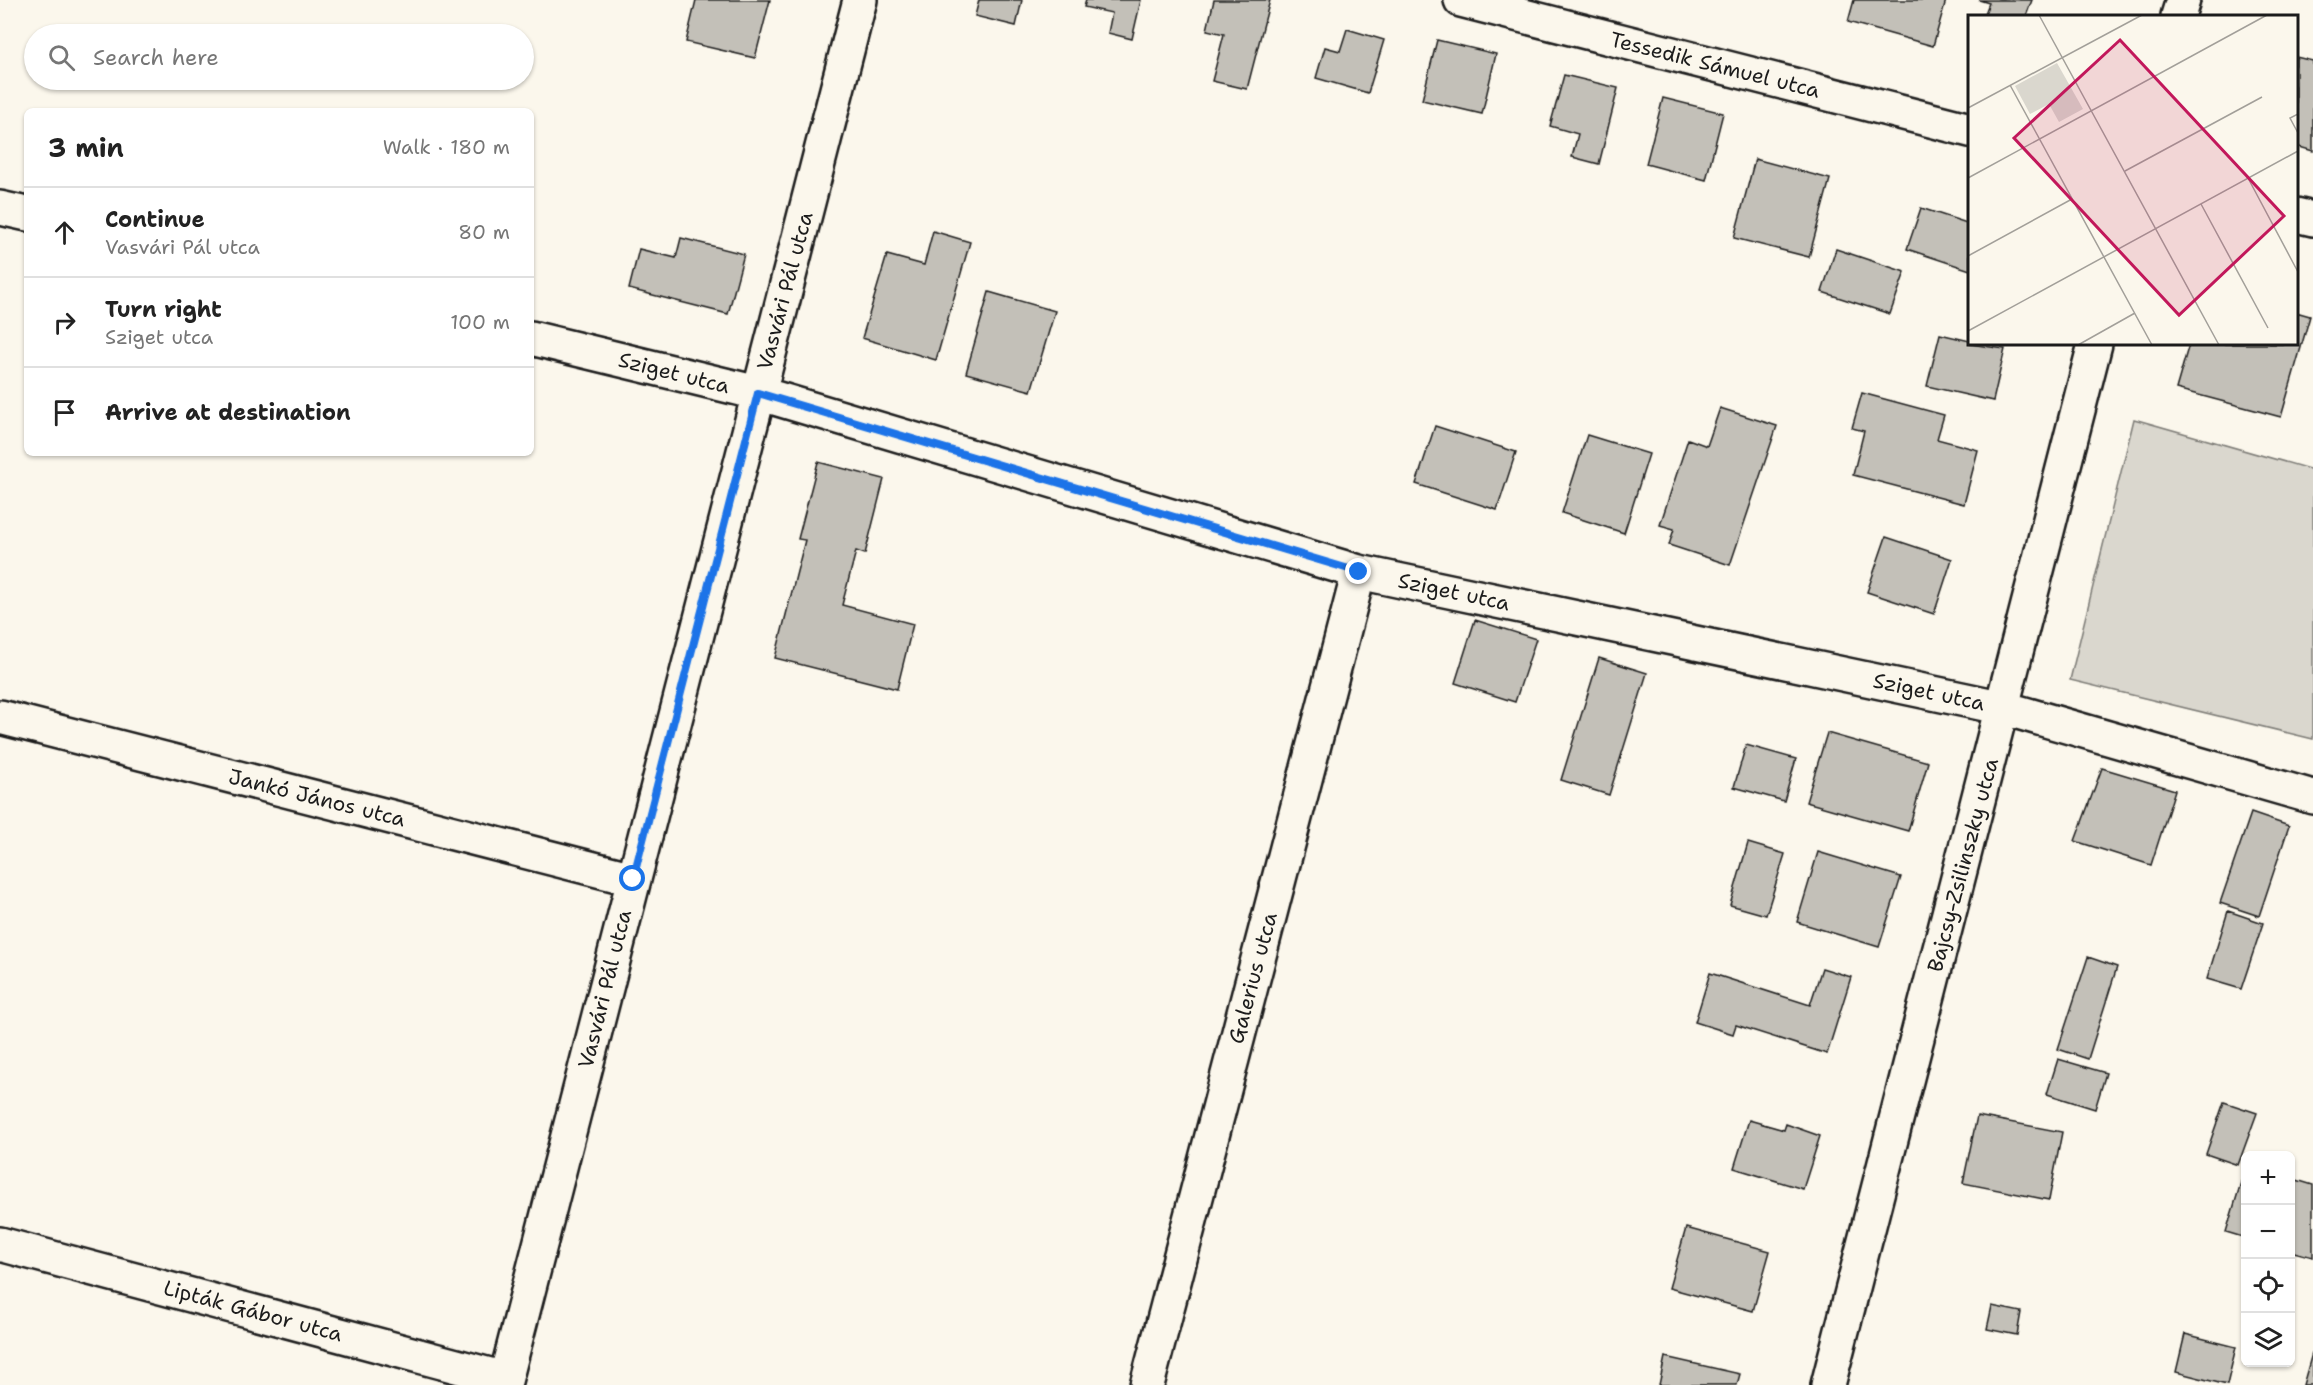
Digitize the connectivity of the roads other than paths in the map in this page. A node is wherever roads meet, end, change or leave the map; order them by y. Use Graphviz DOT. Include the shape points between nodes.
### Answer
graph roads {
  1 [pos="860,0"];
  2 [pos="1461,0"];
  3 [pos="2182,0"];
  4 [pos="1506,6"];
  5 [pos="2178,15"];
  6 [pos="1968,129"];
  7 [pos="0,208"];
  8 [pos="24,213"];
  9 [pos="2298,215"];
  10 [pos="2313,219"];
  11 [pos="534,339"];
  12 [pos="2095,345"];
  13 [pos="758,393"];
  14 [pos="1359,572"];
  15 [pos="2004,708"];
  16 [pos="0,717"];
  17 [pos="2313,797"];
  18 [pos="633,879"];
  19 [pos="0,1244"];
  20 [pos="504,1382"];
  21 [pos="1147,1385"];
  22 [pos="1828,1385"];
  1 -- 13 [label="street, Vasvári Pál utca"];
  2 -- 4 [label="street, Tessedik Sámuel utca"];
  3 -- 5 [label="street"];
  4 -- 6 [label="street, Tessedik Sámuel utca"];
  7 -- 8 [label="street"];
  9 -- 10 [label="street"];
  11 -- 13 [label="street, Sziget utca"];
  12 -- 15 [label="street, Bajcsy-Zsilinszky utca"];
  13 -- 14 [label="street, Sziget utca"];
  13 -- 18 [label="street, Vasvári Pál utca"];
  14 -- 15 [label="street, Sziget utca"];
  14 -- 21 [label="street, Galerius utca"];
  15 -- 17 [label="street, Sziget utca"];
  15 -- 22 [label="street, Bajcsy-Zsilinszky utca"];
  16 -- 18 [label="street, Jankó János utca"];
  18 -- 20 [label="street, Vasvári Pál utca"];
  19 -- 20 [label="street, Lipták Gábor utca"];
}
